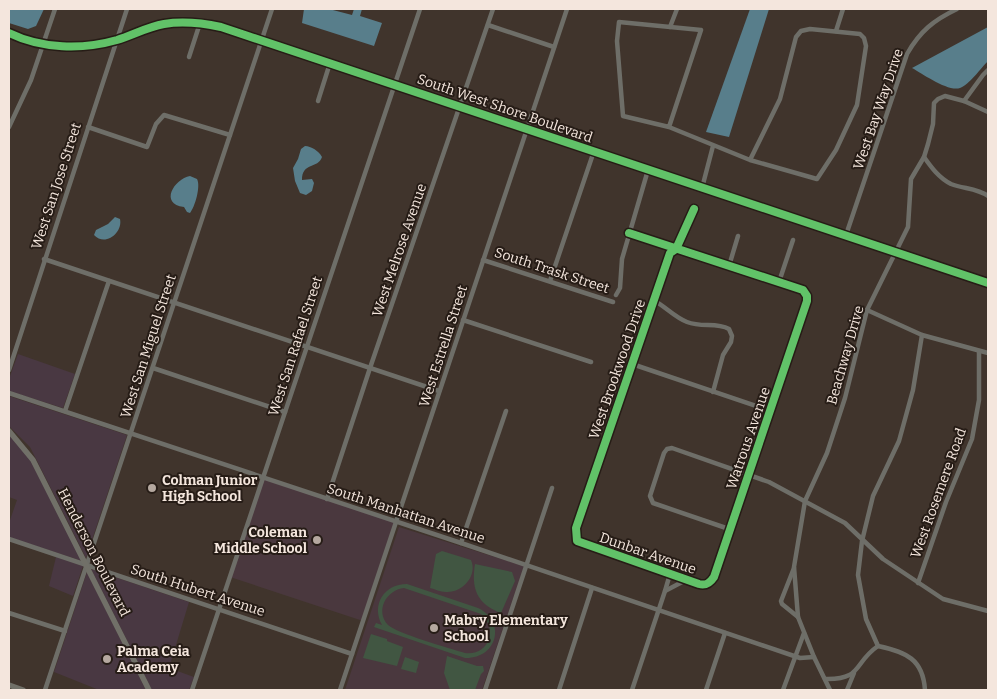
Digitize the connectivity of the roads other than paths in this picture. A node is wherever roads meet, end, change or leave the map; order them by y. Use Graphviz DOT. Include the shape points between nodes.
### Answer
graph roads {
  1 [pos="55,9"];
  2 [pos="127,9"];
  3 [pos="272,9"];
  4 [pos="420,9"];
  5 [pos="493,9"];
  6 [pos="567,9"];
  7 [pos="676,9"];
  8 [pos="843,9"];
  9 [pos="957,9"];
  10 [pos="200,22"];
  11 [pos="488,25"];
  12 [pos="670,27"];
  13 [pos="836,31"];
  14 [pos="9,33"];
  15 [pos="117,40"];
  16 [pos="262,40"];
  17 [pos="44,45"];
  18 [pos="554,47"];
  19 [pos="189,57"];
  20 [pos="330,63"];
  21 [pos="988,70"];
  22 [pos="395,84"];
  23 [pos="318,101"];
  24 [pos="964,101"];
  25 [pos="461,107"];
  26 [pos="988,112"];
  27 [pos="9,127"];
  28 [pos="88,127"];
  29 [pos="669,127"];
  30 [pos="527,129"];
  31 [pos="230,136"];
  32 [pos="713,146"];
  33 [pos="594,151"];
  34 [pos="924,157"];
  35 [pos="750,160"];
  36 [pos="648,170"];
  37 [pos="702,188"];
  38 [pos="988,196"];
  39 [pos="694,209"];
  40 [pos="629,233"];
  41 [pos="846,235"];
  42 [pos="738,236"];
  43 [pos="793,240"];
  44 [pos="676,249"];
  45 [pos="895,251"];
  46 [pos="44,259"];
  47 [pos="483,260"];
  48 [pos="729,266"];
  49 [pos="109,281"];
  50 [pos="550,281"];
  51 [pos="779,282"];
  52 [pos="988,283"];
  53 [pos="616,294"];
  54 [pos="653,300"];
  55 [pos="174,302"];
  56 [pos="613,302"];
  57 [pos="867,310"];
  58 [pos="463,320"];
  59 [pos="922,335"];
  60 [pos="307,346"];
  61 [pos="978,351"];
  62 [pos="13,353"];
  63 [pos="988,353"];
  64 [pos="9,358"];
  65 [pos="591,362"];
  66 [pos="632,364"];
  67 [pos="153,368"];
  68 [pos="370,368"];
  69 [pos="9,370"];
  70 [pos="439,391"];
  71 [pos="714,392"];
  72 [pos="9,393"];
  73 [pos="65,411"];
  74 [pos="771,411"];
  75 [pos="285,412"];
  76 [pos="506,412"];
  77 [pos="9,431"];
  78 [pos="131,434"];
  79 [pos="749,474"];
  80 [pos="263,478"];
  81 [pos="552,488"];
  82 [pos="327,499"];
  83 [pos="805,502"];
  84 [pos="396,523"];
  85 [pos="729,529"];
  86 [pos="9,539"];
  87 [pos="576,541"];
  88 [pos="862,541"];
  89 [pos="461,543"];
  90 [pos="87,565"];
  91 [pos="526,566"];
  92 [pos="794,567"];
  93 [pos="670,574"];
  94 [pos="686,580"];
  95 [pos="710,582"];
  96 [pos="918,583"];
  97 [pos="592,588"];
  98 [pos="665,591"];
  99 [pos="220,609"];
  100 [pos="658,610"];
  101 [pos="988,611"];
  102 [pos="9,612"];
  103 [pos="798,617"];
  104 [pos="65,631"];
  105 [pos="725,632"];
  106 [pos="804,632"];
  107 [pos="878,646"];
  108 [pos="352,654"];
  109 [pos="795,656"];
  110 [pos="814,657"];
  111 [pos="854,673"];
  112 [pos="826,679"];
  113 [pos="9,685"];
  114 [pos="23,690"];
  115 [pos="45,690"];
  116 [pos="149,690"];
  117 [pos="192,690"];
  118 [pos="340,690"];
  119 [pos="485,690"];
  120 [pos="559,690"];
  121 [pos="632,690"];
  122 [pos="706,690"];
  123 [pos="783,690"];
  124 [pos="830,690"];
  125 [pos="847,690"];
  126 [pos="925,690"];
  1 -- 17 [label="street"];
  2 -- 15 [label="street, West San Jose Street"];
  3 -- 16 [label="street, West San Miguel Street"];
  4 -- 22 [label="street, West San Rafael Street"];
  5 -- 11 [label="street, West Melrose Avenue"];
  6 -- 18 [label="street, West Estrella Street"];
  7 -- 12 [label="street"];
  8 -- 13 [label="street"];
  9 -- 41 [label="street, West Bay Way Drive" via="929,25 907,54"];
  10 -- 15 [label="street, South West Shore Boulevard" via="156,26"];
  10 -- 16 [label="street, South West Shore Boulevard"];
  10 -- 19 [label="street"];
  11 -- 18 [label="street"];
  11 -- 25 [label="street, West Melrose Avenue"];
  12 -- 29 [label="street" via="701,30"];
  12 -- 29 [label="street" via="620,22 617,41 623,116"];
  13 -- 35 [label="street" via="810,29 801,31 796,37 780,99"];
  13 -- 35 [label="street" via="860,34 866,46 857,105 836,150 817,179"];
  14 -- 17 [label="street, South West Shore Boulevard"];
  15 -- 17 [label="street, South West Shore Boulevard" via="80,46"];
  15 -- 28 [label="street, West San Jose Street"];
  16 -- 20 [label="street, South West Shore Boulevard"];
  16 -- 31 [label="street, West San Miguel Street"];
  17 -- 27 [label="street"];
  18 -- 30 [label="street, West Estrella Street"];
  20 -- 22 [label="street, South West Shore Boulevard"];
  20 -- 23 [label="street"];
  21 -- 24 [label="street"];
  22 -- 25 [label="street, South West Shore Boulevard"];
  22 -- 60 [label="street, West San Rafael Street"];
  24 -- 26 [label="street, Beachway Drive"];
  24 -- 34 [label="street, Beachway Drive" via="945,96 934,103 933,124"];
  25 -- 30 [label="street, South West Shore Boulevard"];
  25 -- 68 [label="street, West Melrose Avenue"];
  28 -- 31 [label="street" via="148,147 156,124 164,115"];
  28 -- 46 [label="street, West San Jose Street"];
  29 -- 32 [label="street"];
  30 -- 33 [label="street, South West Shore Boulevard"];
  30 -- 47 [label="street, West Estrella Street"];
  31 -- 55 [label="street, West San Miguel Street"];
  32 -- 35 [label="street"];
  32 -- 37 [label="street"];
  33 -- 36 [label="street, South West Shore Boulevard"];
  33 -- 50 [label="street"];
  34 -- 38 [label="street" via="935,172 951,184"];
  34 -- 45 [label="street, Beachway Drive" via="911,179 908,227"];
  36 -- 37 [label="street, South West Shore Boulevard"];
  36 -- 40 [label="street"];
  37 -- 41 [label="street, South West Shore Boulevard"];
  39 -- 44 [label="street, West Brookwood Drive"];
  40 -- 44 [label="street"];
  40 -- 53 [label="street" via="622,259 620,288"];
  41 -- 45 [label="street, South West Shore Boulevard"];
  42 -- 48 [label="street"];
  43 -- 51 [label="street"];
  44 -- 48 [label="street"];
  44 -- 54 [label="street, West Brookwood Drive" via="670,253"];
  45 -- 52 [label="street, South West Shore Boulevard"];
  45 -- 57 [label="street, Beachway Drive"];
  46 -- 49 [label="street"];
  46 -- 62 [label="street, West San Jose Street"];
  47 -- 50 [label="street, South Trask Street"];
  47 -- 58 [label="street, West Estrella Street"];
  48 -- 51 [label="street"];
  49 -- 55 [label="street"];
  49 -- 73 [label="street"];
  50 -- 56 [label="street, South Trask Street"];
  51 -- 74 [label="street, Watrous Avenue" via="803,290 807,302"];
  54 -- 66 [label="street, West Brookwood Drive"];
  54 -- 71 [label="street" via="686,322 702,326 722,325 729,329 732,342 723,355"];
  55 -- 60 [label="street"];
  55 -- 67 [label="street, West San Miguel Street"];
  57 -- 59 [label="street"];
  57 -- 83 [label="street, Beachway Drive" via="842,408 827,453"];
  58 -- 65 [label="street"];
  58 -- 70 [label="street, West Estrella Street"];
  59 -- 61 [label="street"];
  59 -- 88 [label="street" via="904,424 873,496"];
  60 -- 68 [label="street"];
  60 -- 75 [label="street, West San Rafael Street"];
  61 -- 63 [label="street"];
  61 -- 96 [label="street, West Rosemere Road" via="979,400 972,439"];
  62 -- 64 [label="street"];
  62 -- 69 [label="street, West San Jose Street"];
  66 -- 71 [label="street"];
  66 -- 87 [label="street, West Brookwood Drive" via="576,528"];
  67 -- 75 [label="street"];
  67 -- 78 [label="street, West San Miguel Street"];
  68 -- 70 [label="street"];
  68 -- 82 [label="street, West Melrose Avenue"];
  70 -- 84 [label="street, West Estrella Street"];
  71 -- 74 [label="street"];
  72 -- 73 [label="street, South Manhattan Avenue"];
  73 -- 78 [label="street, South Manhattan Avenue"];
  74 -- 79 [label="street, Watrous Avenue"];
  75 -- 80 [label="street, West San Rafael Street"];
  76 -- 89 [label="street"];
  77 -- 90 [label="street, Henderson Boulevard" via="33,460"];
  78 -- 80 [label="street, South Manhattan Avenue"];
  78 -- 90 [label="street, West San Miguel Street"];
  79 -- 83 [label="street"];
  79 -- 85 [label="street, Watrous Avenue"];
  79 -- 85 [label="street" via="672,448 664,453 650,496 653,503"];
  80 -- 82 [label="street, South Manhattan Avenue"];
  80 -- 99 [label="street, West San Rafael Street"];
  81 -- 91 [label="street"];
  82 -- 84 [label="street, South Manhattan Avenue"];
  83 -- 88 [label="street" via="845,523"];
  83 -- 92 [label="street, Beachway Drive"];
  84 -- 89 [label="street, South Manhattan Avenue"];
  84 -- 108 [label="street, West Estrella Street"];
  85 -- 95 [label="street, Watrous Avenue"];
  86 -- 90 [label="street, South Hubert Avenue"];
  87 -- 93 [label="street, Dunbar Avenue"];
  88 -- 96 [label="street"];
  88 -- 107 [label="street" via="858,575 866,618"];
  89 -- 91 [label="street, South Manhattan Avenue"];
  90 -- 99 [label="street, South Hubert Avenue"];
  90 -- 104 [label="street, West San Miguel Street"];
  90 -- 116 [label="street, Henderson Boulevard"];
  91 -- 97 [label="street, South Manhattan Avenue"];
  91 -- 119 [label="street"];
  92 -- 103 [label="street"];
  92 -- 103 [label="street" via="781,601"];
  93 -- 94 [label="street, Dunbar Avenue"];
  93 -- 98 [label="street"];
  94 -- 95 [label="street, Dunbar Avenue" via="702,585"];
  94 -- 98 [label="street"];
  96 -- 101 [label="street" via="943,599"];
  97 -- 100 [label="street, South Manhattan Avenue"];
  97 -- 120 [label="street"];
  98 -- 100 [label="street"];
  99 -- 108 [label="street, South Hubert Avenue"];
  99 -- 117 [label="street, West San Rafael Street"];
  100 -- 105 [label="street, South Manhattan Avenue"];
  100 -- 121 [label="street"];
  102 -- 104 [label="street"];
  103 -- 106 [label="street"];
  104 -- 115 [label="street, West San Miguel Street"];
  105 -- 109 [label="street, South Manhattan Avenue"];
  105 -- 122 [label="street"];
  106 -- 109 [label="street"];
  106 -- 110 [label="street"];
  107 -- 111 [label="street" via="868,653"];
  107 -- 126 [label="street" via="899,651 918,665 924,676"];
  108 -- 118 [label="street, West Estrella Street"];
  109 -- 110 [label="street, South Manhattan Avenue"];
  109 -- 123 [label="street"];
  110 -- 112 [label="street"];
  111 -- 112 [label="street" via="843,679"];
  111 -- 125 [label="street"];
  112 -- 124 [label="street"];
  113 -- 114 [label="street"];
}
